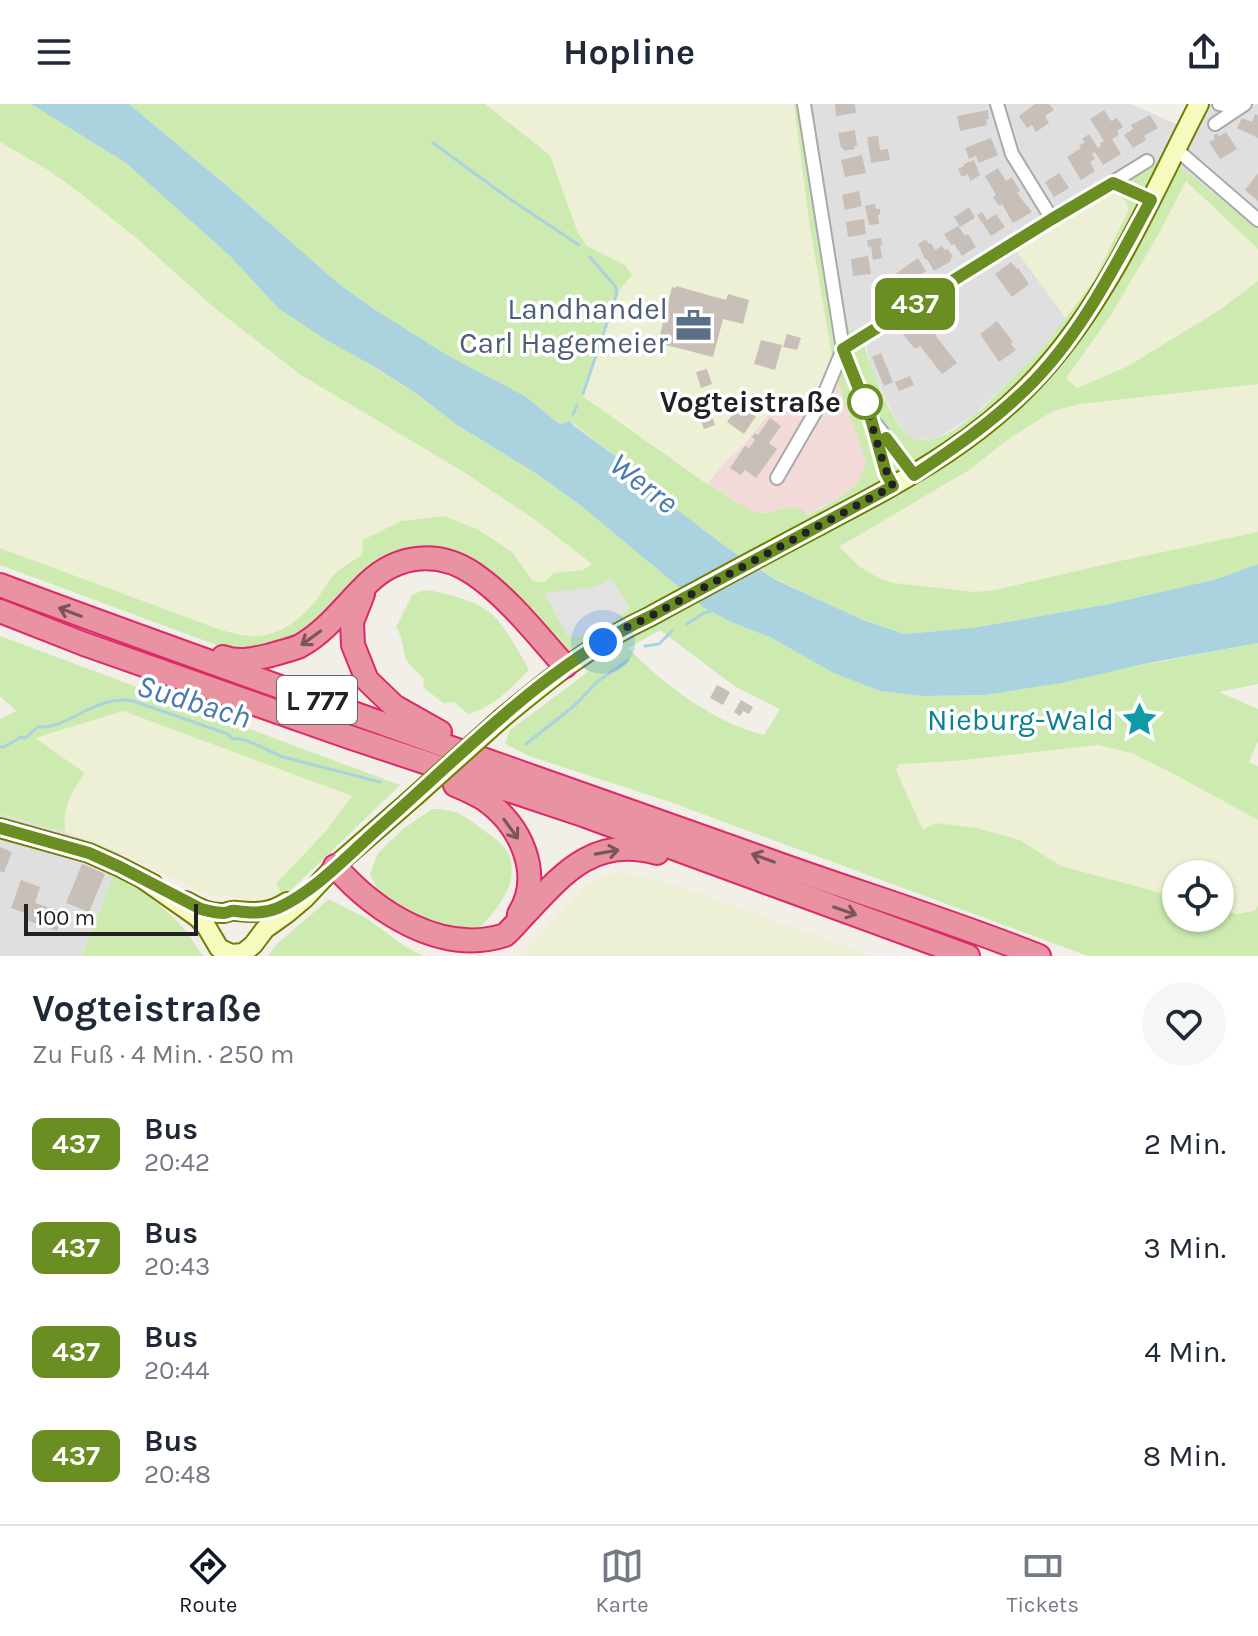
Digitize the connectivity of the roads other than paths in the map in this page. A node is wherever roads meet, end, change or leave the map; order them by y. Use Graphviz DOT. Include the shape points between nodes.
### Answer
graph roads {
  1 [pos="804,104"];
  2 [pos="997,104"];
  3 [pos="1199,104"];
  4 [pos="1219,104"];
  5 [pos="1241,106"];
  6 [pos="1215,124"];
  7 [pos="1176,149"];
  8 [pos="1147,161"];
  9 [pos="1113,183"];
  10 [pos="1151,200"];
  11 [pos="1052,219"];
  12 [pos="1258,220"];
  13 [pos="843,349"];
  14 [pos="871,419"];
  15 [pos="914,475"];
  16 [pos="777,478"];
  17 [pos="893,486"];
  18 [pos="367,584"];
  19 [pos="0,585"];
  20 [pos="0,611"];
  21 [pos="141,638"];
  22 [pos="565,666"];
  23 [pos="349,737"];
  24 [pos="494,762"];
  25 [pos="0,828"];
  26 [pos="335,866"];
  27 [pos="746,876"];
  28 [pos="143,879"];
  29 [pos="317,884"];
  30 [pos="235,913"];
  31 [pos="505,935"];
  32 [pos="250,948"];
  33 [pos="222,949"];
  34 [pos="968,956"];
  35 [pos="1039,956"];
  1 -- 13 [label="street"];
  2 -- 11 [label="street" via="1012,154"];
  3 -- 7 [label="main road"];
  4 -- 5 [label="street"];
  5 -- 6 [label="street"];
  7 -- 10 [label="main road"];
  7 -- 12 [label="street"];
  8 -- 9 [label="street"];
  9 -- 10 [label="street"];
  9 -- 11 [label="street"];
  10 -- 15 [label="main road" via="1102,291 1053,359 987,424"];
  11 -- 13 [label="street"];
  13 -- 14 [label="street"];
  13 -- 16 [label="street" via="821,402"];
  14 -- 15 [label="street"];
  14 -- 17 [label="street"];
  15 -- 17 [label="main road"];
  17 -- 22 [label="main road" via="623,629"];
  18 -- 21 [label="highway, L 777, one-way" via="299,646 252,660 230,660 173,640"];
  18 -- 22 [label="highway, L 777" via="411,559 452,563 500,596"];
  18 -- 24 [label="highway" via="352,622 353,645 367,680 394,706"];
  21 -- 19 [label="highway, L 777, one-way"];
  20 -- 23 [label="highway, L 777"];
  21 -- 24 [label="highway, L 777"];
  22 -- 26 [label="main road, bridge"];
  23 -- 27 [label="highway, L 777"];
  23 -- 31 [label="highway, one-way" via="369,753 484,800 515,828 530,865 529,893"];
  35 -- 24 [label="highway, L 777, one-way"];
  25 -- 28 [label="main road" via="89,853"];
  26 -- 29 [label="main road"];
  26 -- 31 [label="highway, L 777" via="372,907 433,948 473,949"];
  31 -- 27 [label="highway, L 777, one-way" via="571,867 594,854 626,848 652,851 730,878"];
  27 -- 34 [label="highway, L 777, one-way"];
  28 -- 30 [label="main road" via="201,909"];
  28 -- 33 [label="main road" via="197,917"];
  29 -- 30 [label="main road" via="266,912"];
  29 -- 32 [label="main road"];
  30 -- 32 [label="main road" via="249,917 256,927"];
  30 -- 33 [label="main road" via="216,920 213,932"];
  32 -- 33 [label="main road" via="237,954"];
}
